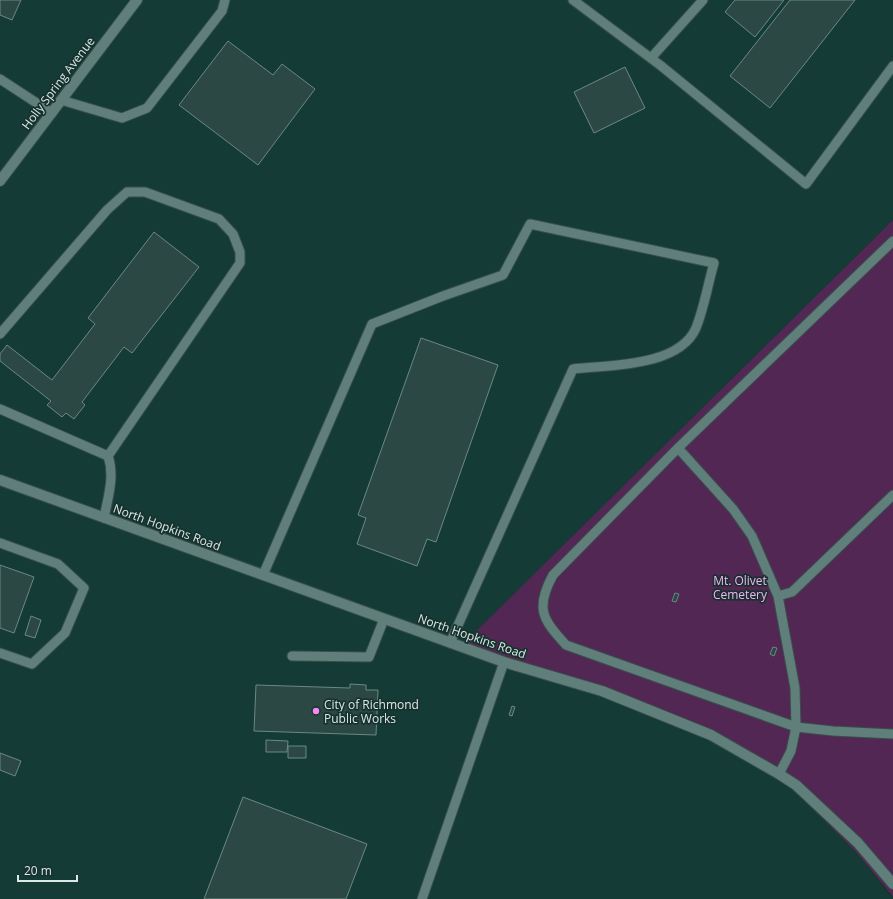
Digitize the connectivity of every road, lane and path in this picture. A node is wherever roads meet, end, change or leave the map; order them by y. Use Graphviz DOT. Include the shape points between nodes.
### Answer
graph roads {
  1 [pos="225,0"];
  2 [pos="573,0"];
  3 [pos="703,0"];
  4 [pos="133,1"];
  5 [pos="651,58"];
  6 [pos="893,66"];
  7 [pos="0,79"];
  8 [pos="61,100"];
  9 [pos="52,113"];
  10 [pos="0,181"];
  11 [pos="893,241"];
  12 [pos="0,334"];
  13 [pos="0,409"];
  14 [pos="678,448"];
  15 [pos="108,456"];
  16 [pos="0,480"];
  17 [pos="893,495"];
  18 [pos="104,518"];
  19 [pos="0,543"];
  20 [pos="263,575"];
  21 [pos="778,596"];
  22 [pos="384,619"];
  23 [pos="450,643"];
  24 [pos="0,653"];
  25 [pos="292,656"];
  26 [pos="504,662"];
  27 [pos="796,727"];
  28 [pos="893,734"];
  29 [pos="779,774"];
  30 [pos="893,884"];
  31 [pos="422,899"];
  1 -- 8 [label="lane" via="222,11 147,108 122,118"];
  2 -- 5 [label="lane"];
  3 -- 5 [label="lane"];
  4 -- 8 [label="main road, Holly Spring Avenue"];
  5 -- 6 [label="lane" via="806,184"];
  7 -- 9 [label="lane"];
  8 -- 9 [label="main road, Holly Spring Avenue"];
  9 -- 10 [label="main road, Holly Spring Avenue"];
  11 -- 14 [label="lane"];
  12 -- 15 [label="lane" via="107,210 127,192 145,192 219,219 233,234 240,252 240,264"];
  13 -- 15 [label="lane"];
  14 -- 21 [label="lane" via="733,509 752,536"];
  14 -- 27 [label="lane" via="553,575 543,594 546,622 566,645"];
  15 -- 18 [label="lane" via="112,466 111,483"];
  16 -- 18 [label="main road, North Hopkins Road"];
  17 -- 21 [label="lane" via="792,592"];
  18 -- 20 [label="main road, North Hopkins Road"];
  19 -- 24 [label="lane" via="58,564 84,588 65,633 32,664"];
  20 -- 22 [label="main road, North Hopkins Road"];
  20 -- 23 [label="lane" via="372,324 503,275 530,224 714,263 695,329 678,349 656,360 573,369"];
  21 -- 27 [label="lane" via="795,688"];
  22 -- 23 [label="main road, North Hopkins Road"];
  22 -- 25 [label="lane" via="369,657"];
  23 -- 26 [label="main road, North Hopkins Road"];
  26 -- 29 [label="main road, North Hopkins Road" via="602,691 645,708 711,735"];
  26 -- 31 [label="lane"];
  27 -- 28 [label="lane" via="833,732"];
  27 -- 29 [label="lane" via="791,751"];
  29 -- 30 [label="main road, North Hopkins Road" via="796,785 858,843"];
}
